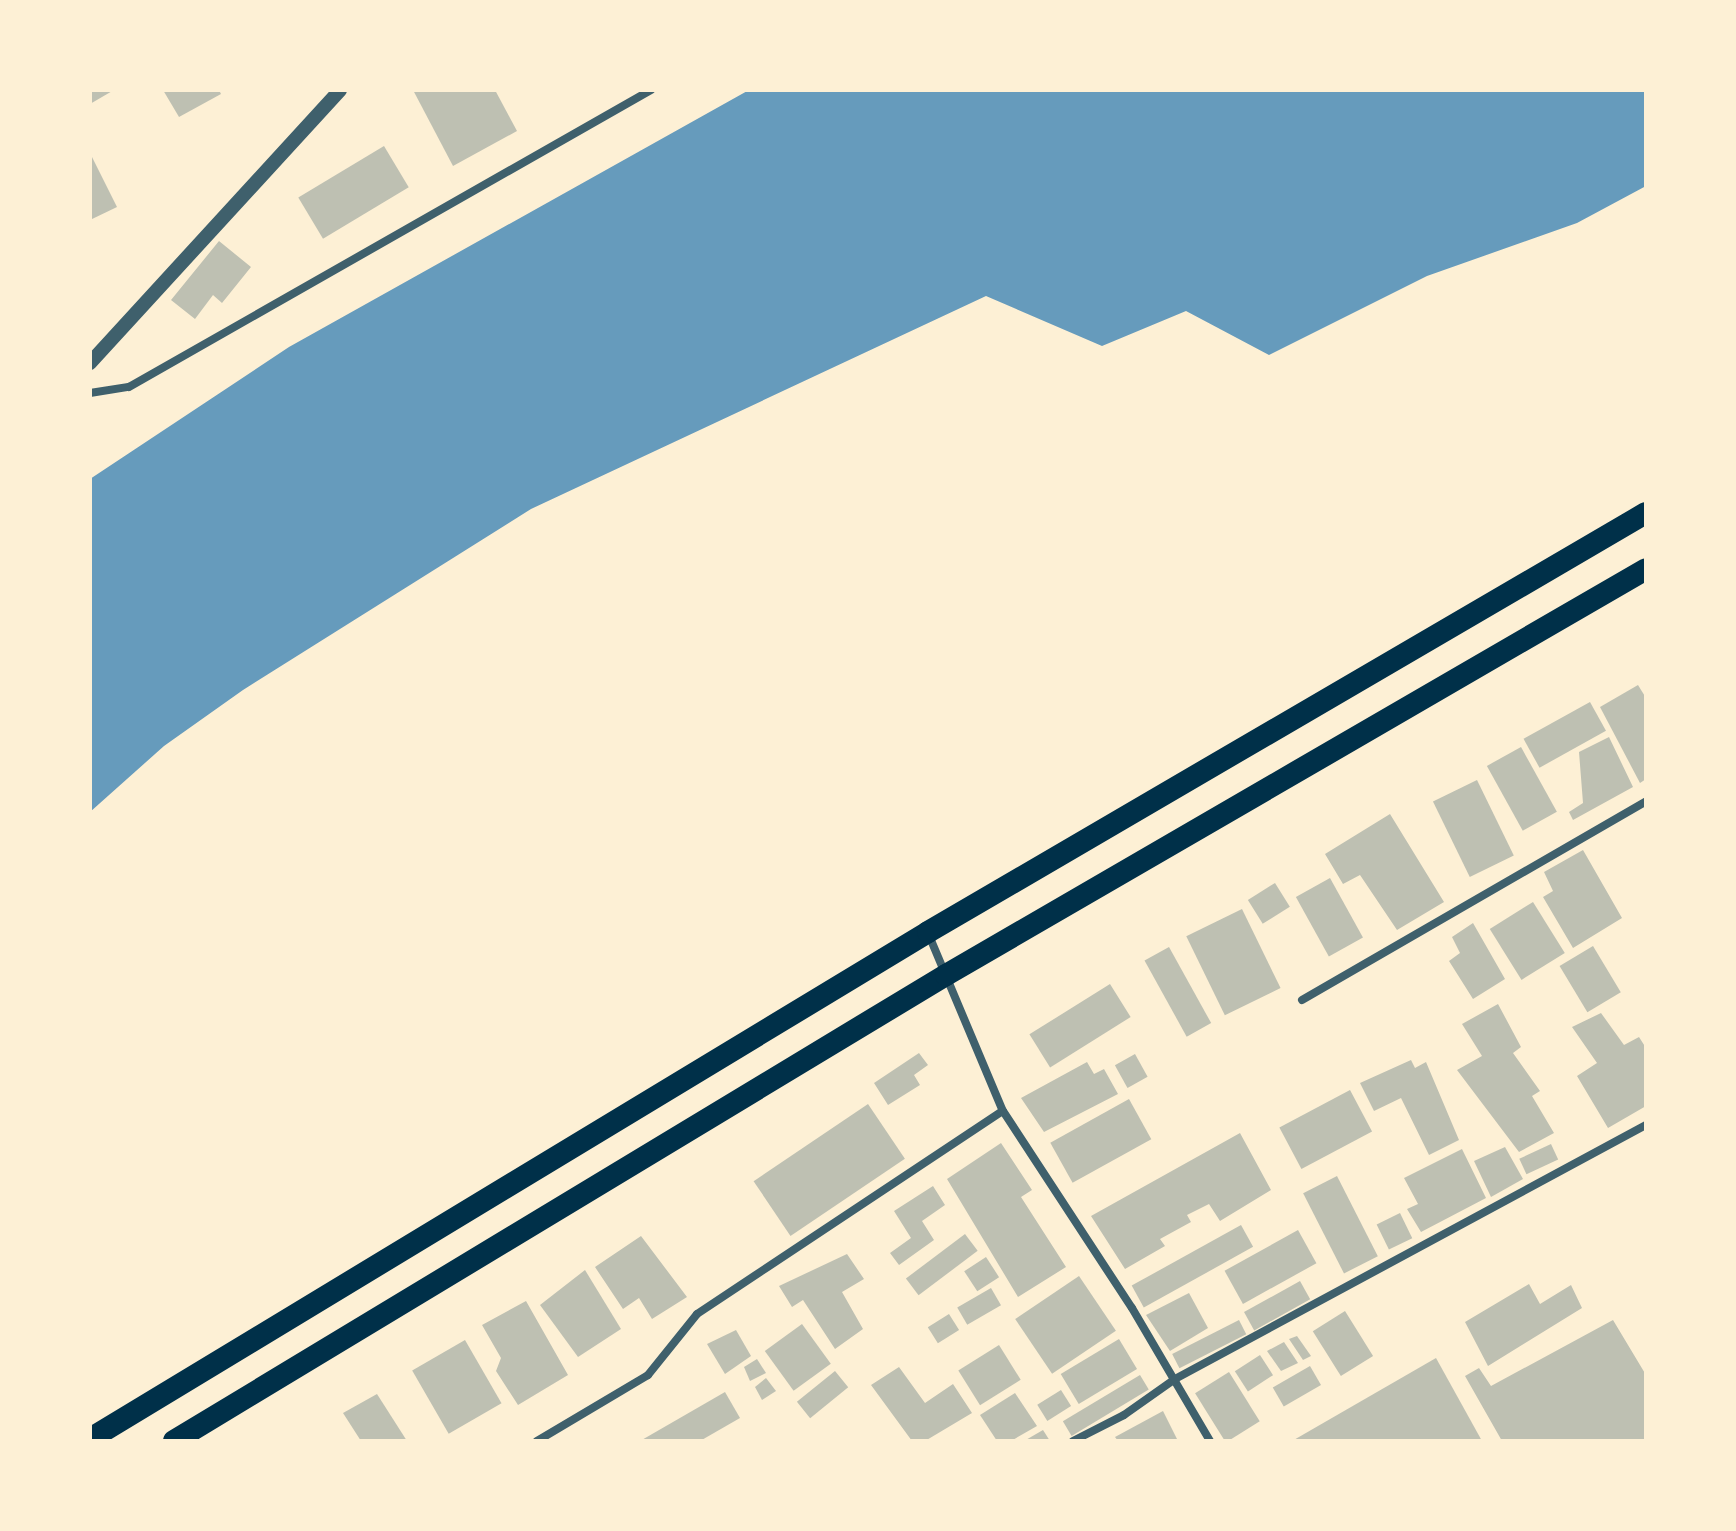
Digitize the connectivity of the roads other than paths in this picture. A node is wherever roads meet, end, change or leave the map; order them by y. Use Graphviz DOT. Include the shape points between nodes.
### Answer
graph roads {
  1 [pos="340,90"];
  2 [pos="651,90"];
  3 [pos="90,363"];
  4 [pos="90,393"];
  5 [pos="1646,513"];
  6 [pos="1646,569"];
  7 [pos="1646,801"];
  8 [pos="928,932"];
  9 [pos="946,975"];
  10 [pos="1302,1000"];
  11 [pos="1003,1111"];
  12 [pos="1646,1125"];
  13 [pos="1175,1379"];
  14 [pos="90,1439"];
  15 [pos="174,1441"];
  16 [pos="537,1441"];
  17 [pos="1073,1441"];
  18 [pos="1210,1441"];
  1 -- 3 [label="street"];
  2 -- 4 [label="street" via="129,387"];
  5 -- 8 [label="highway"];
  6 -- 9 [label="highway"];
  7 -- 10 [label="street"];
  8 -- 9 [label="street"];
  8 -- 14 [label="highway"];
  9 -- 11 [label="street"];
  9 -- 15 [label="highway"];
  11 -- 13 [label="street"];
  11 -- 16 [label="street" via="697,1314 648,1375"];
  12 -- 13 [label="street"];
  13 -- 17 [label="street" via="1124,1415"];
  13 -- 18 [label="street"];
}
